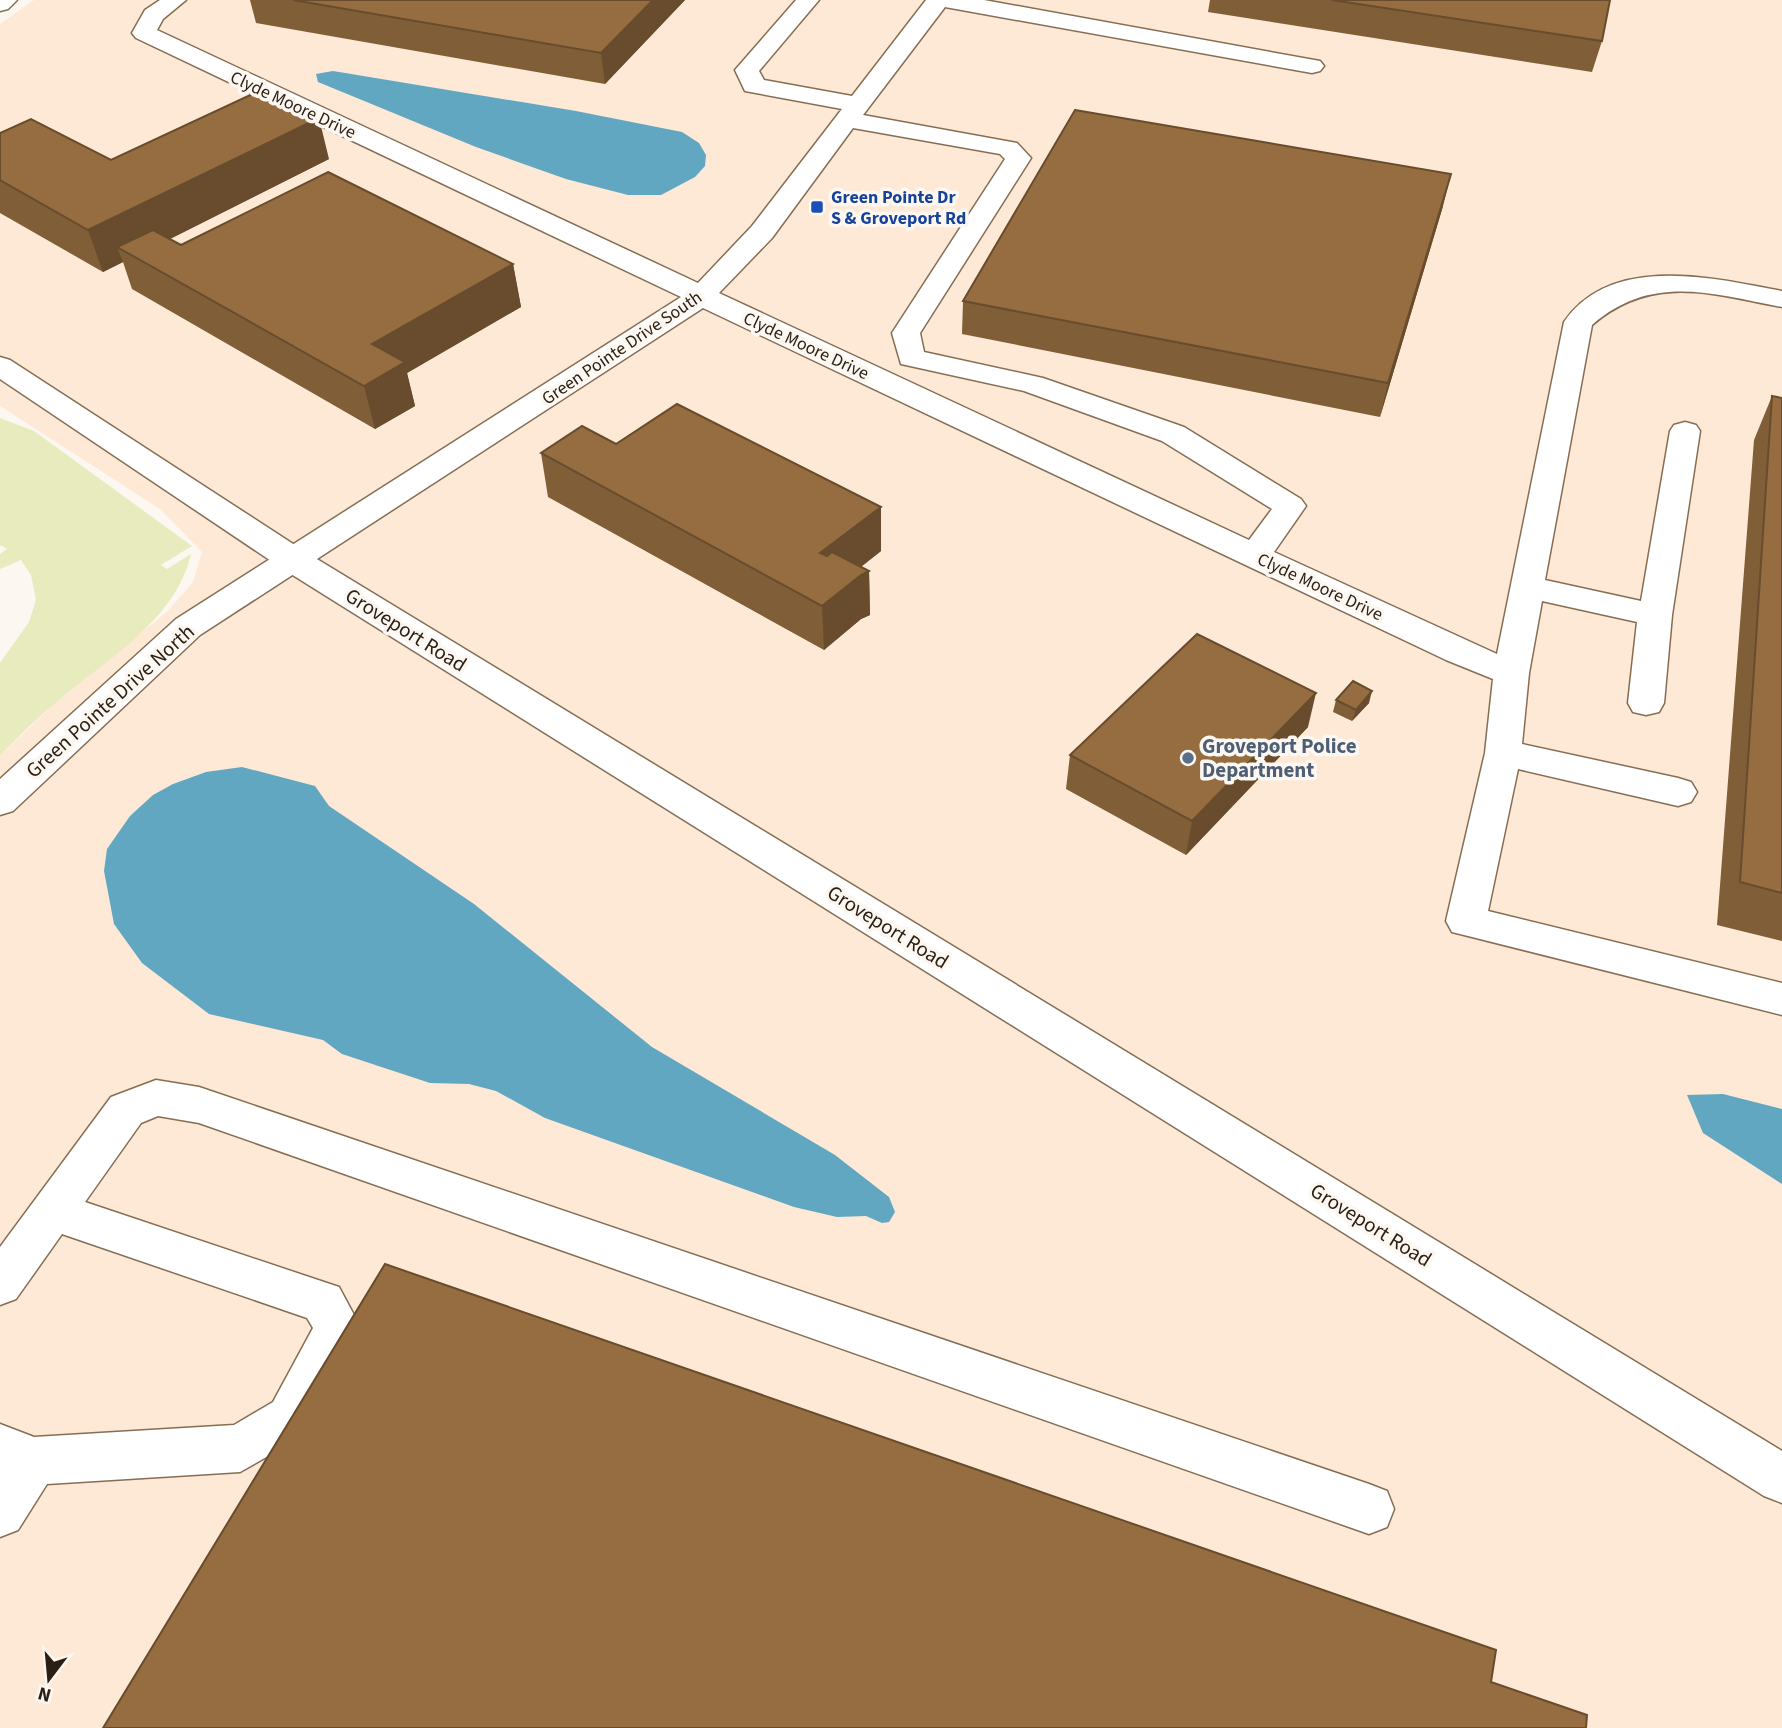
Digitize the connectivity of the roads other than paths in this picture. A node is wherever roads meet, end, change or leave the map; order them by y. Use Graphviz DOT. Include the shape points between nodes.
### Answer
graph roads {
  1 [pos="6,0"];
  2 [pos="175,0"];
  3 [pos="808,0"];
  4 [pos="938,0"];
  5 [pos="946,0"];
  6 [pos="0,4"];
  7 [pos="1312,66"];
  8 [pos="853,113"];
  9 [pos="700,297"];
  10 [pos="1782,299"];
  11 [pos="911,358"];
  12 [pos="0,366"];
  13 [pos="880,380"];
  14 [pos="1685,432"];
  15 [pos="1254,556"];
  16 [pos="295,561"];
  17 [pos="1528,587"];
  18 [pos="1655,615"];
  19 [pos="1511,673"];
  20 [pos="1646,703"];
  21 [pos="1503,753"];
  22 [pos="1678,792"];
  23 [pos="0,801"];
  24 [pos="1782,999"];
  25 [pos="53,1211"];
  26 [pos="0,1284"];
  27 [pos="17,1455"];
  28 [pos="1782,1479"];
  29 [pos="1369,1509"];
  30 [pos="0,1512"];
  1 -- 6 [label="street"];
  2 -- 9 [label="street, Clyde Moore Drive" via="153,15 144,33"];
  3 -- 8 [label="street" via="747,70 754,86"];
  4 -- 8 [label="street, Green Pointe Drive South"];
  5 -- 7 [label="street"];
  8 -- 9 [label="street, Green Pointe Drive South" via="762,232"];
  8 -- 11 [label="street" via="1008,148 1018,158 905,333"];
  9 -- 13 [label="street, Clyde Moore Drive"];
  9 -- 16 [label="street, Green Pointe Drive South"];
  10 -- 17 [label="street" via="1677,281 1628,289 1595,305 1578,322"];
  11 -- 13 [label="street"];
  11 -- 15 [label="street" via="1031,384 1173,434 1290,506"];
  12 -- 16 [label="street, Groveport Road"];
  13 -- 15 [label="street, Clyde Moore Drive"];
  14 -- 18 [label="street"];
  15 -- 19 [label="street, Clyde Moore Drive"];
  16 -- 23 [label="street, Green Pointe Drive North" via="188,627"];
  16 -- 28 [label="street, Groveport Road"];
  17 -- 18 [label="street"];
  17 -- 19 [label="street"];
  18 -- 20 [label="street"];
  19 -- 21 [label="street"];
  21 -- 22 [label="street"];
  21 -- 24 [label="street" via="1466,921"];
  25 -- 26 [label="street"];
  25 -- 27 [label="street" via="323,1302 338,1328 290,1418 240,1448"];
  25 -- 29 [label="street" via="126,1110 156,1098 199,1105"];
  27 -- 30 [label="street"];
}
